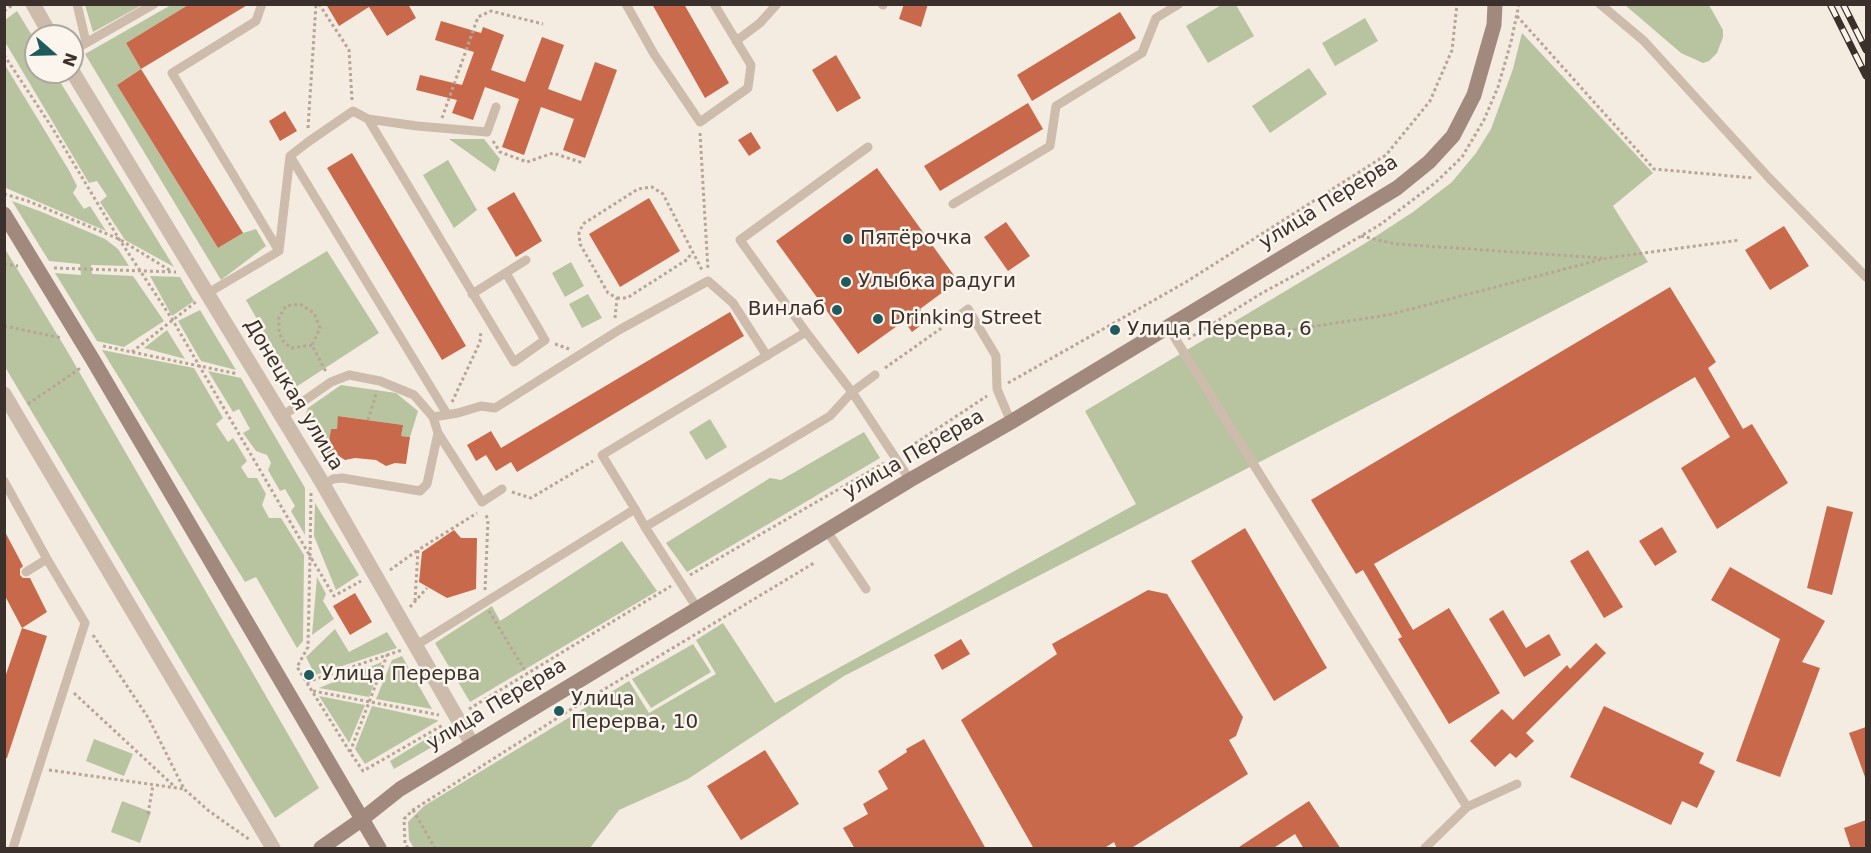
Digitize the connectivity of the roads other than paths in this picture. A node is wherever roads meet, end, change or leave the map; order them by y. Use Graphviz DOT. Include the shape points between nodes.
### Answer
graph roads {
  1 [pos="33,4"];
  2 [pos="77,4"];
  3 [pos="154,4"];
  4 [pos="262,4"];
  5 [pos="626,4"];
  6 [pos="714,4"];
  7 [pos="777,4"];
  8 [pos="1179,4"];
  9 [pos="1495,4"];
  10 [pos="1600,4"];
  11 [pos="44,24"];
  12 [pos="736,41"];
  13 [pos="86,42"];
  14 [pos="80,84"];
  15 [pos="496,107"];
  16 [pos="368,119"];
  17 [pos="868,147"];
  18 [pos="290,156"];
  19 [pos="953,204"];
  20 [pos="4,214"];
  21 [pos="279,251"];
  22 [pos="526,260"];
  23 [pos="506,273"];
  24 [pos="1866,277"];
  25 [pos="208,293"];
  26 [pos="472,294"];
  27 [pos="952,321"];
  28 [pos="1168,327"];
  29 [pos="806,332"];
  30 [pos="767,356"];
  31 [pos="875,375"];
  32 [pos="852,392"];
  33 [pos="4,394"];
  34 [pos="447,414"];
  35 [pos="281,417"];
  36 [pos="433,417"];
  37 [pos="1011,422"];
  38 [pos="438,433"];
  39 [pos="910,480"];
  40 [pos="4,481"];
  41 [pos="321,482"];
  42 [pos="502,489"];
  43 [pos="635,509"];
  44 [pos="645,527"];
  45 [pos="827,531"];
  46 [pos="47,560"];
  47 [pos="26,572"];
  48 [pos="866,589"];
  49 [pos="697,608"];
  50 [pos="408,648"];
  51 [pos="472,744"];
  52 [pos="1517,784"];
  53 [pos="1467,807"];
  54 [pos="361,820"];
  55 [pos="13,849"];
  56 [pos="273,849"];
  57 [pos="321,849"];
  58 [pos="379,849"];
  59 [pos="1425,849"];
  1 -- 11 [label="street"];
  2 -- 13 [label="lane"];
  3 -- 13 [label="lane"];
  4 -- 21 [label="lane" via="256,21 172,73"];
  5 -- 12 [label="lane" via="700,122 748,88 751,65"];
  6 -- 12 [label="lane"];
  7 -- 12 [label="lane"];
  8 -- 19 [label="lane" via="1156,18 1142,53 1056,106 1050,146"];
  9 -- 28 [label="street, улица Перерва" via="1494,25 1474,95 1452,136 1429,162 1397,188"];
  10 -- 24 [label="lane" via="1644,41"];
  14 -- 25 [label="street, Донецкая улица"];
  15 -- 16 [label="lane" via="487,132"];
  16 -- 18 [label="lane" via="353,111"];
  16 -- 26 [label="lane"];
  17 -- 29 [label="lane" via="740,240"];
  18 -- 21 [label="lane"];
  18 -- 34 [label="lane"];
  20 -- 54 [label="street" via="83,342"];
  21 -- 25 [label="lane"];
  22 -- 23 [label="lane"];
  23 -- 26 [label="lane"];
  23 -- 26 [label="lane" via="545,340 514,362"];
  25 -- 35 [label="street, Донецкая улица"];
  27 -- 37 [label="lane" via="968,309 996,356 997,389"];
  28 -- 37 [label="street, улица Перерва"];
  28 -- 53 [label="lane"];
  29 -- 30 [label="lane"];
  29 -- 32 [label="lane"];
  30 -- 34 [label="lane" via="733,303 708,281 619,330 495,408 481,406"];
  30 -- 43 [label="lane" via="602,455"];
  31 -- 32 [label="lane"];
  32 -- 39 [label="lane"];
  32 -- 44 [label="lane" via="830,416"];
  33 -- 56 [label="street"];
  34 -- 36 [label="lane"];
  35 -- 36 [label="lane" via="331,382 349,375 380,381 414,395"];
  35 -- 41 [label="street, Донецкая улица"];
  36 -- 38 [label="lane"];
  37 -- 39 [label="street, улица Перерва"];
  38 -- 41 [label="lane" via="429,487 420,490 342,478"];
  38 -- 42 [label="lane" via="482,502"];
  39 -- 45 [label="street, улица Перерва"];
  40 -- 46 [label="lane"];
  41 -- 50 [label="street, Донецкая улица"];
  43 -- 44 [label="lane"];
  43 -- 50 [label="lane"];
  44 -- 49 [label="lane"];
  45 -- 48 [label="lane"];
  45 -- 49 [label="street, улица Перерва"];
  46 -- 47 [label="lane"];
  46 -- 55 [label="lane" via="85,623"];
  49 -- 51 [label="street, улица Перерва"];
  50 -- 51 [label="street, Донецкая улица"];
  51 -- 54 [label="street, улица Перерва" via="400,789"];
  52 -- 53 [label="lane"];
  53 -- 59 [label="lane"];
  54 -- 57 [label="street, улица Перерва"];
  54 -- 58 [label="street"];
}
